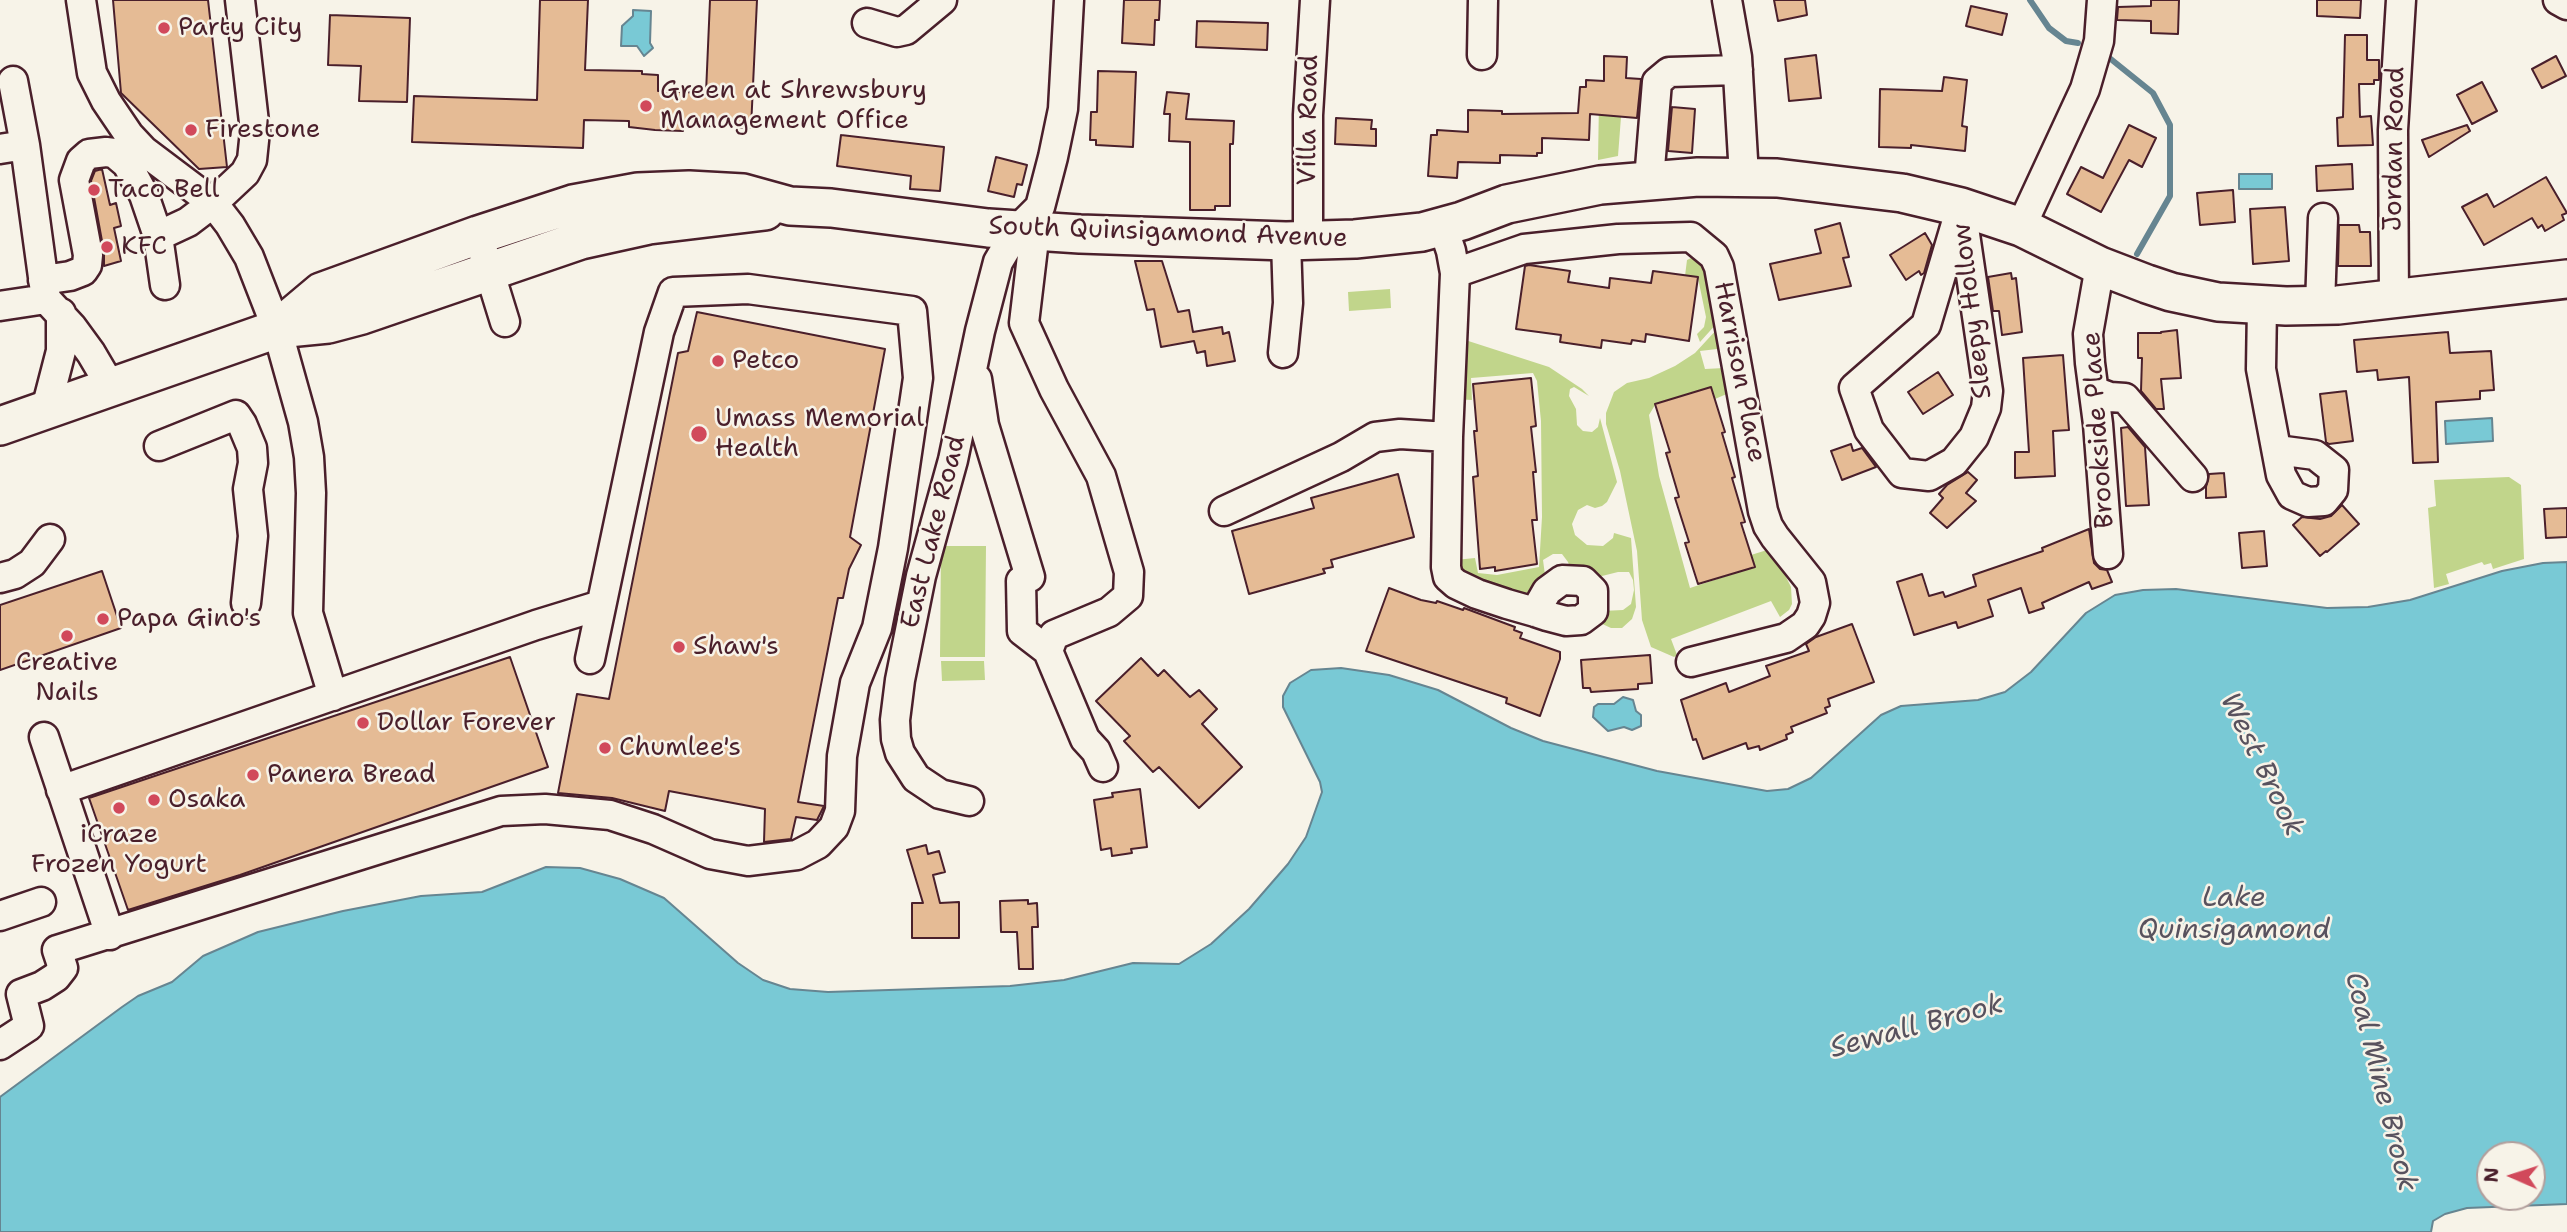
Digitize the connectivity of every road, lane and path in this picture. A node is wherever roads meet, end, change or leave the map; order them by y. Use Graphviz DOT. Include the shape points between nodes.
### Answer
graph roads {
  1 [pos="81,0"];
  2 [pos="240,0"];
  3 [pos="942,0"];
  4 [pos="1069,0"];
  5 [pos="1315,0"];
  6 [pos="1483,0"];
  7 [pos="1727,0"];
  8 [pos="2102,0"];
  9 [pos="2402,0"];
  10 [pos="2558,0"];
  11 [pos="2567,5"];
  12 [pos="867,23"];
  13 [pos="1482,55"];
  14 [pos="1738,70"];
  15 [pos="13,81"];
  16 [pos="12,147"];
  17 [pos="1744,176"];
  18 [pos="1649,180"];
  19 [pos="213,203"];
  20 [pos="790,206"];
  21 [pos="1961,207"];
  22 [pos="2323,218"];
  23 [pos="1443,227"];
  24 [pos="2021,227"];
  25 [pos="1026,230"];
  26 [pos="478,235"];
  27 [pos="158,236"];
  28 [pos="1297,241"];
  29 [pos="2100,266"];
  30 [pos="489,273"];
  31 [pos="1455,273"];
  32 [pos="2567,279"];
  33 [pos="165,285"];
  34 [pos="50,297"];
  35 [pos="2394,299"];
  36 [pos="0,306"];
  37 [pos="2262,306"];
  38 [pos="2320,306"];
  39 [pos="505,322"];
  40 [pos="277,329"];
  41 [pos="1283,354"];
  42 [pos="975,358"];
  43 [pos="111,387"];
  44 [pos="2094,391"];
  45 [pos="46,410"];
  46 [pos="0,426"];
  47 [pos="1448,437"];
  48 [pos="159,446"];
  49 [pos="2277,450"];
  50 [pos="2193,477"];
  51 [pos="1224,511"];
  52 [pos="50,539"];
  53 [pos="2108,554"];
  54 [pos="0,578"];
  55 [pos="246,603"];
  56 [pos="601,605"];
  57 [pos="1535,612"];
  58 [pos="1048,651"];
  59 [pos="590,659"];
  60 [pos="1691,662"];
  61 [pos="332,696"];
  62 [pos="44,737"];
  63 [pos="1103,767"];
  64 [pos="61,790"];
  65 [pos="969,801"];
  66 [pos="41,902"];
  67 [pos="0,916"];
  68 [pos="110,935"];
  69 [pos="0,1045"];
  1 -- 19 [label="street" via="92,73 106,102 144,151"];
  2 -- 19 [label="street" via="255,146 245,173"];
  3 -- 12 [label="street" via="906,30 897,32"];
  4 -- 25 [label="street, East Lake Road" via="1063,109 1040,207"];
  5 -- 28 [label="street, Villa Road"];
  6 -- 13 [label="street"];
  7 -- 14 [label="street"];
  8 -- 24 [label="street" via="2099,41 2085,89"];
  9 -- 35 [label="street, Jordan Road" via="2393,130"];
  10 -- 11 [label="street"];
  14 -- 17 [label="street"];
  14 -- 18 [label="street" via="1669,72 1657,82"];
  15 -- 16 [label="street"];
  16 -- 34 [label="street"];
  17 -- 18 [label="main road, South Quinsigamond Avenue"];
  17 -- 21 [label="main road, South Quinsigamond Avenue" via="1868,188"];
  18 -- 23 [label="main road, South Quinsigamond Avenue" via="1538,196"];
  19 -- 27 [label="street"];
  19 -- 40 [label="street" via="245,250"];
  20 -- 25 [label="main road, South Quinsigamond Avenue"];
  20 -- 26 [label="main road, South Quinsigamond Avenue" via="743,194 638,192 573,204"];
  20 -- 30 [label="main road, South Quinsigamond Avenue" via="604,235"];
  21 -- 21 [label="street, Sleepy Hollow" via="1987,401 1965,450 1947,467 1929,476 1902,473 1869,430 1854,387 1926,325"];
  21 -- 24 [label="main road, South Quinsigamond Avenue"];
  22 -- 38 [label="street"];
  23 -- 28 [label="main road, South Quinsigamond Avenue" via="1379,238"];
  23 -- 31 [label="street"];
  24 -- 29 [label="main road, South Quinsigamond Avenue"];
  25 -- 28 [label="main road, South Quinsigamond Avenue"];
  25 -- 42 [label="street, East Lake Road" via="998,262"];
  25 -- 58 [label="street" via="1024,323 1101,476 1129,572 1128,596 1109,612 1054,635"];
  26 -- 30 [label="street"];
  26 -- 40 [label="main road, South Quinsigamond Avenue" via="321,292"];
  27 -- 33 [label="street"];
  27 -- 34 [label="street" via="127,163 106,152 89,154 78,169 74,189 87,265"];
  28 -- 41 [label="street, Villa Road"];
  29 -- 37 [label="main road, South Quinsigamond Avenue" via="2171,292"];
  29 -- 44 [label="street, Brookside Place" via="2088,334"];
  30 -- 39 [label="street"];
  30 -- 40 [label="main road, South Quinsigamond Avenue" via="328,324"];
  31 -- 47 [label="street"];
  31 -- 60 [label="street, Harrison Place" via="1524,249 1628,238 1690,237 1714,256 1763,511 1774,537 1811,582 1815,603 1805,625 1786,638"];
  32 -- 35 [label="main road, South Quinsigamond Avenue"];
  34 -- 36 [label="street"];
  34 -- 43 [label="street"];
  34 -- 45 [label="street" via="61,351"];
  35 -- 38 [label="main road, South Quinsigamond Avenue"];
  37 -- 38 [label="main road, South Quinsigamond Avenue"];
  37 -- 49 [label="street" via="2261,369"];
  40 -- 43 [label="main road, South Quinsigamond Avenue"];
  40 -- 61 [label="street" via="309,457 308,613"];
  42 -- 58 [label="street" via="984,425 1026,579 1022,631"];
  42 -- 65 [label="street, East Lake Road" via="921,576 895,720 900,753 916,778 940,793"];
  43 -- 45 [label="main road, South Quinsigamond Avenue"];
  44 -- 50 [label="street" via="2125,398"];
  44 -- 53 [label="street, Brookside Place"];
  45 -- 46 [label="main road, South Quinsigamond Avenue"];
  47 -- 51 [label="street" via="1375,437"];
  47 -- 57 [label="street" via="1448,578 1477,594"];
  48 -- 55 [label="street" via="236,415 243,424 253,463 248,489 253,537"];
  52 -- 54 [label="street" via="32,563"];
  56 -- 59 [label="street"];
  56 -- 61 [label="street"];
  56 -- 68 [label="street" via="659,332 673,292 748,289 912,311 918,379 893,548 877,628 855,683 842,756 840,811 834,827 818,844 797,855 748,862 710,854 610,815 545,809 501,811"];
  58 -- 63 [label="street" via="1085,739"];
  61 -- 64 [label="street"];
  62 -- 64 [label="street"];
  64 -- 68 [label="street"];
  66 -- 67 [label="street"];
  68 -- 69 [label="street" via="57,950 63,968 56,977 21,994 29,1026"];
}
